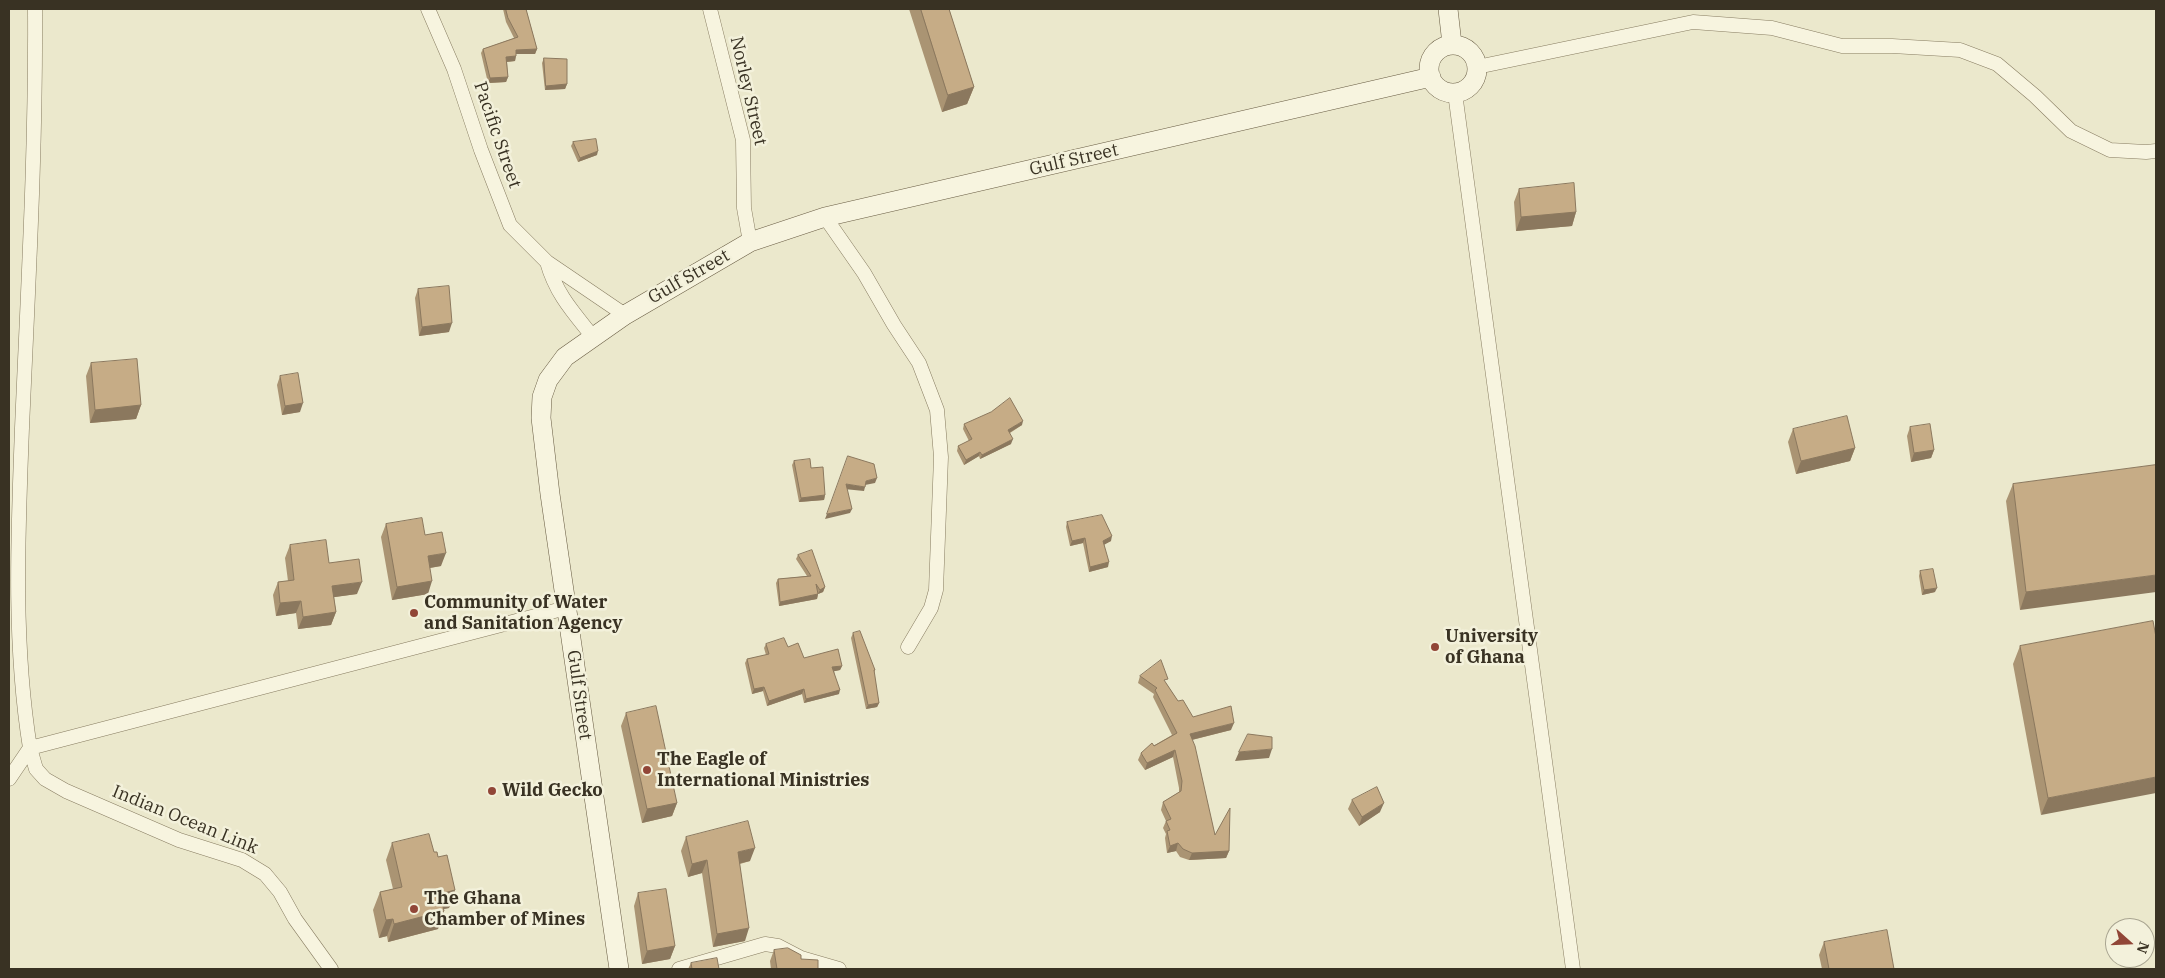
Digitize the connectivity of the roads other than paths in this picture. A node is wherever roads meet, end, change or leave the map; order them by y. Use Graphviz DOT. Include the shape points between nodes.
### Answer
graph roads {
  1 [pos="35,9"];
  2 [pos="428,9"];
  3 [pos="710,9"];
  4 [pos="1448,9"];
  5 [pos="1452,44"];
  6 [pos="1477,67"];
  7 [pos="1431,77"];
  8 [pos="1455,92"];
  9 [pos="2156,151"];
  10 [pos="825,217"];
  11 [pos="750,242"];
  12 [pos="547,262"];
  13 [pos="625,315"];
  14 [pos="593,337"];
  15 [pos="13,550"];
  16 [pos="566,608"];
  17 [pos="908,647"];
  18 [pos="30,748"];
  19 [pos="9,779"];
  20 [pos="331,969"];
  21 [pos="618,969"];
  22 [pos="679,969"];
  23 [pos="839,969"];
  24 [pos="1573,969"];
  1 -- 15 [label="street, Indian Ocean Link" via="36,92"];
  2 -- 12 [label="street, Pacific Street" via="454,69 510,225"];
  3 -- 11 [label="street, Norley Street" via="743,140 744,208"];
  4 -- 5 [label="street"];
  5 -- 6 [label="street" via="1472,53"];
  5 -- 7 [label="street" via="1433,55"];
  6 -- 8 [label="street" via="1474,82"];
  6 -- 9 [label="street" via="1693,22 1772,28 1842,46 1960,50 1997,64 2071,131 2110,150"];
  7 -- 8 [label="street" via="1440,89"];
  7 -- 10 [label="street, Gulf Street"];
  8 -- 24 [label="street"];
  10 -- 11 [label="street, Gulf Street"];
  10 -- 17 [label="street" via="919,363 938,410 941,457 936,590 931,608"];
  11 -- 13 [label="street, Gulf Street"];
  12 -- 13 [label="street, Pacific Street"];
  12 -- 14 [label="street, Pacific Street" via="561,298"];
  13 -- 14 [label="street, Gulf Street"];
  14 -- 16 [label="street, Gulf Street" via="565,358 548,380 542,397 546,468"];
  15 -- 18 [label="street, Indian Ocean Link" via="22,698"];
  16 -- 18 [label="street"];
  16 -- 21 [label="street, Gulf Street"];
  18 -- 19 [label="street"];
  18 -- 20 [label="street, Indian Ocean Link" via="36,769 45,779 66,791 179,840 242,860 265,874"];
  22 -- 23 [label="street" via="765,944"];
}
